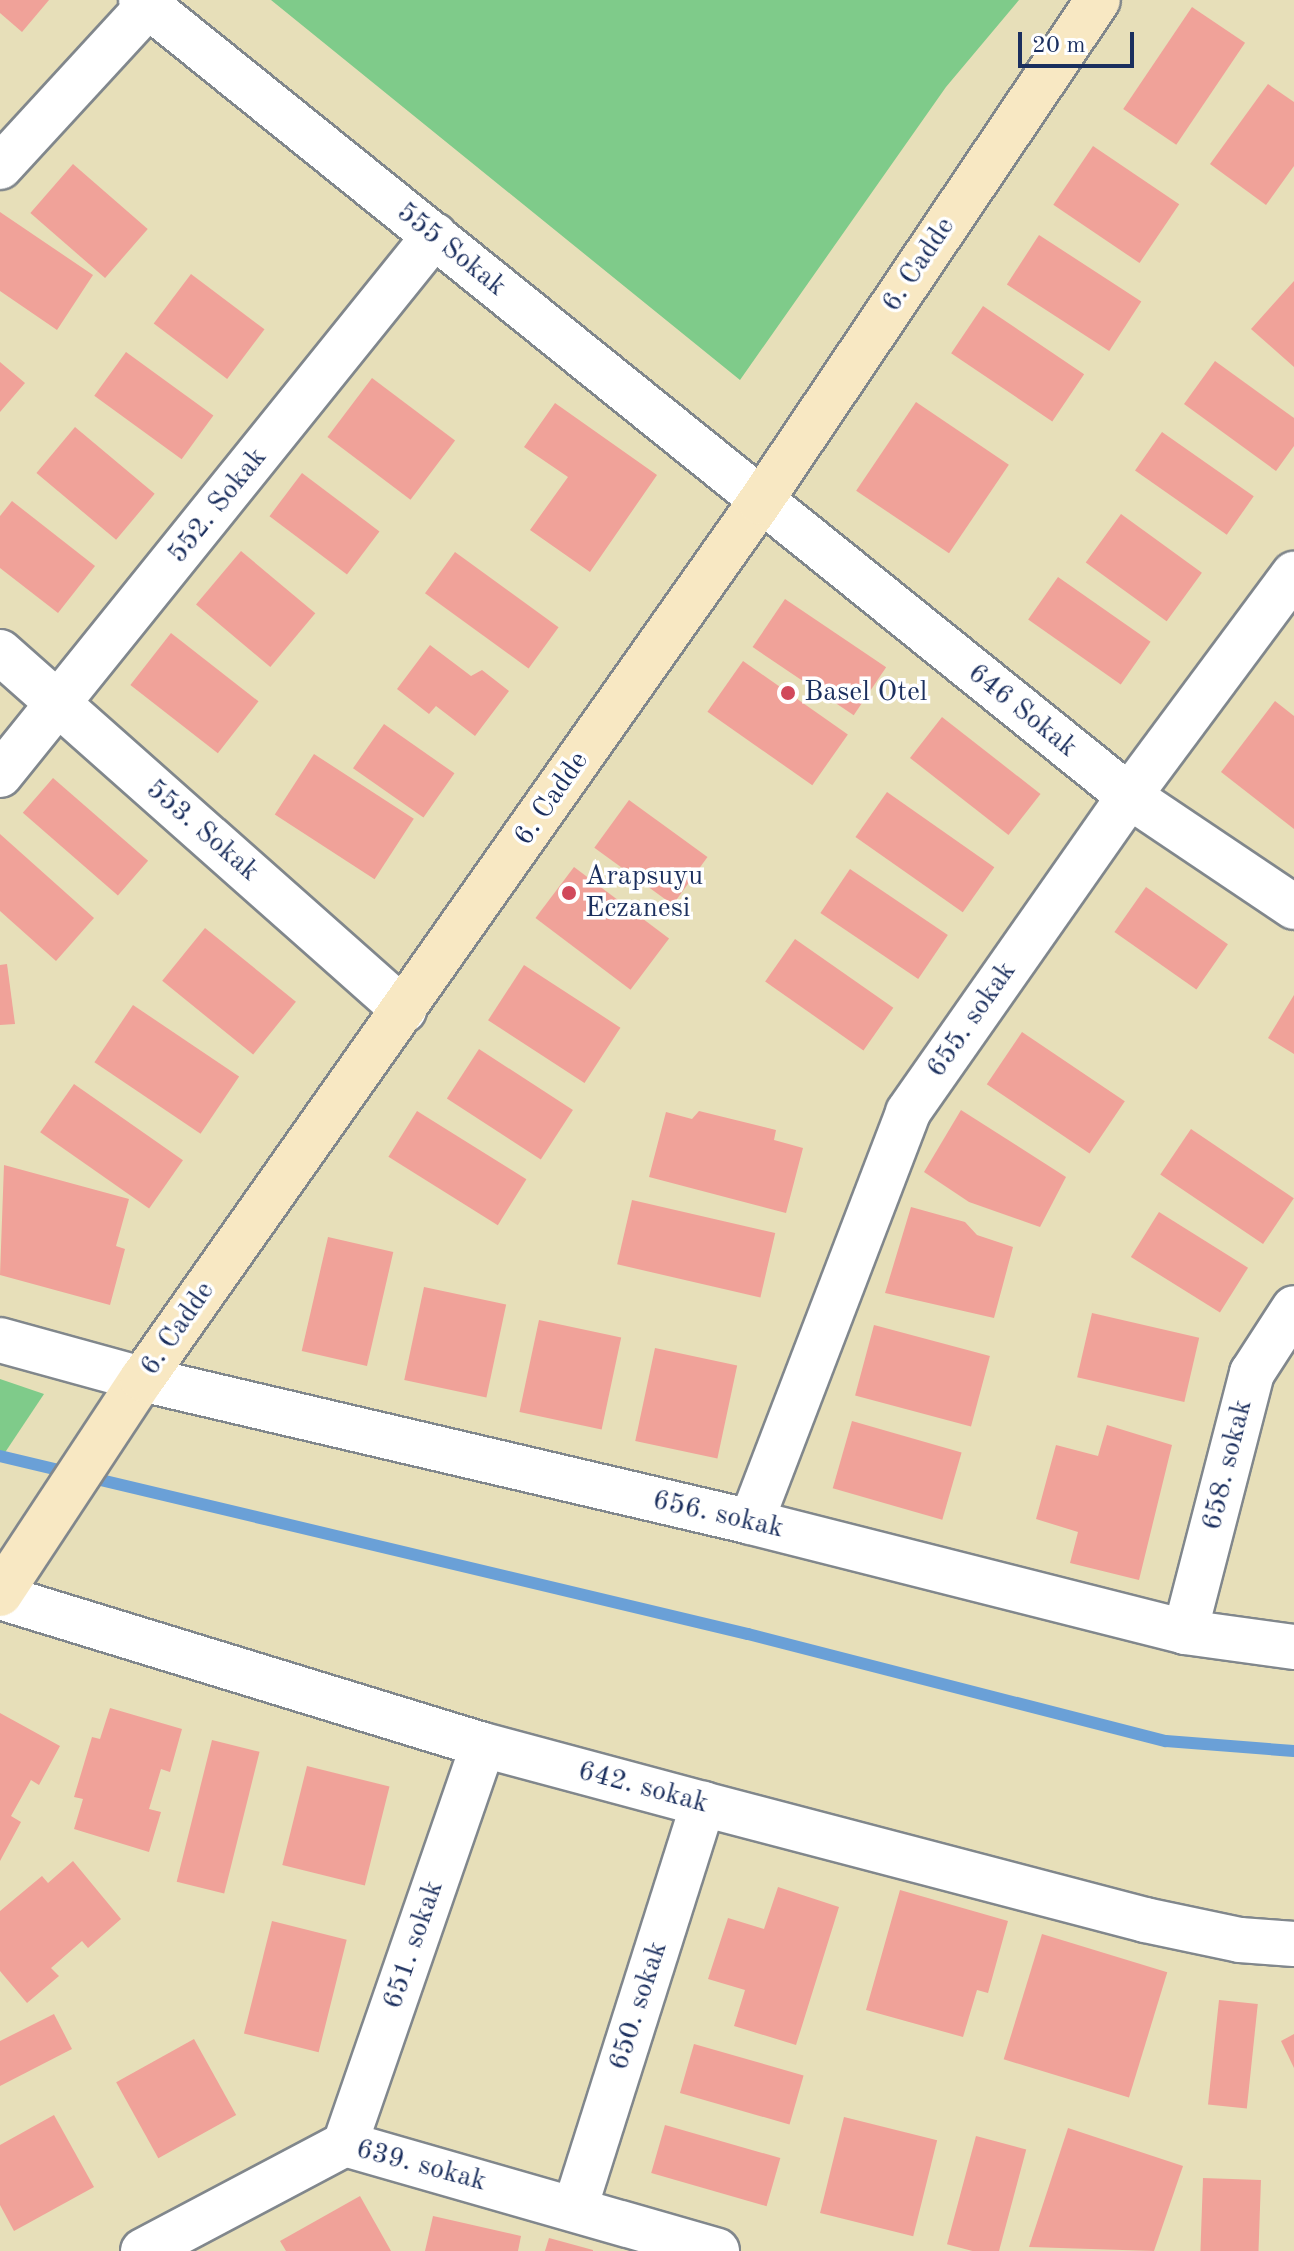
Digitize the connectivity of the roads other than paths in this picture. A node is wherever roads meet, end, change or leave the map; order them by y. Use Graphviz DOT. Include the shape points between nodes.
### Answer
graph roads {
  1 [pos="1098,0"];
  2 [pos="144,3"];
  3 [pos="0,167"];
  4 [pos="435,235"];
  5 [pos="760,502"];
  6 [pos="1294,574"];
  7 [pos="0,652"];
  8 [pos="59,705"];
  9 [pos="0,775"];
  10 [pos="1129,796"];
  11 [pos="1294,907"];
  12 [pos="404,1010"];
  13 [pos="1294,1308"];
  14 [pos="0,1340"];
  15 [pos="142,1379"];
  16 [pos="751,1522"];
  17 [pos="0,1596"];
  18 [pos="1185,1632"];
  19 [pos="1294,1647"];
  20 [pos="483,1745"];
  21 [pos="703,1804"];
  22 [pos="1294,1944"];
  23 [pos="345,2144"];
  24 [pos="575,2208"];
  25 [pos="143,2251"];
  26 [pos="717,2251"];
  1 -- 5 [label="main road, 6. Cadde"];
  2 -- 3 [label="street"];
  2 -- 4 [label="street, 555 Sokak"];
  4 -- 5 [label="street, 555 Sokak"];
  4 -- 8 [label="street, 552. Sokak"];
  5 -- 10 [label="street, 646 Sokak"];
  5 -- 12 [label="main road, 6. Cadde"];
  6 -- 10 [label="street, 655. sokak"];
  7 -- 8 [label="street, 553. Sokak"];
  8 -- 9 [label="street, 552. Sokak"];
  8 -- 12 [label="street, 553. Sokak"];
  10 -- 11 [label="street, 646 Sokak"];
  10 -- 16 [label="street, 655. sokak" via="908,1112"];
  12 -- 15 [label="main road, 6. Cadde"];
  13 -- 18 [label="street, 658. sokak" via="1252,1373"];
  14 -- 15 [label="street, 656. sokak"];
  15 -- 16 [label="street, 656. sokak"];
  15 -- 17 [label="main road, 6. Cadde"];
  16 -- 18 [label="street, 656. sokak"];
  17 -- 20 [label="street, 642. sokak"];
  18 -- 19 [label="street, 656. sokak"];
  20 -- 21 [label="street, 642. sokak"];
  20 -- 23 [label="street, 651. sokak"];
  21 -- 22 [label="street, 642. sokak" via="1145,1920 1240,1940"];
  21 -- 24 [label="street, 650. sokak"];
  23 -- 24 [label="street, 639. sokak"];
  23 -- 25 [label="street, 639. sokak"];
  24 -- 26 [label="street, 639. sokak"];
}
